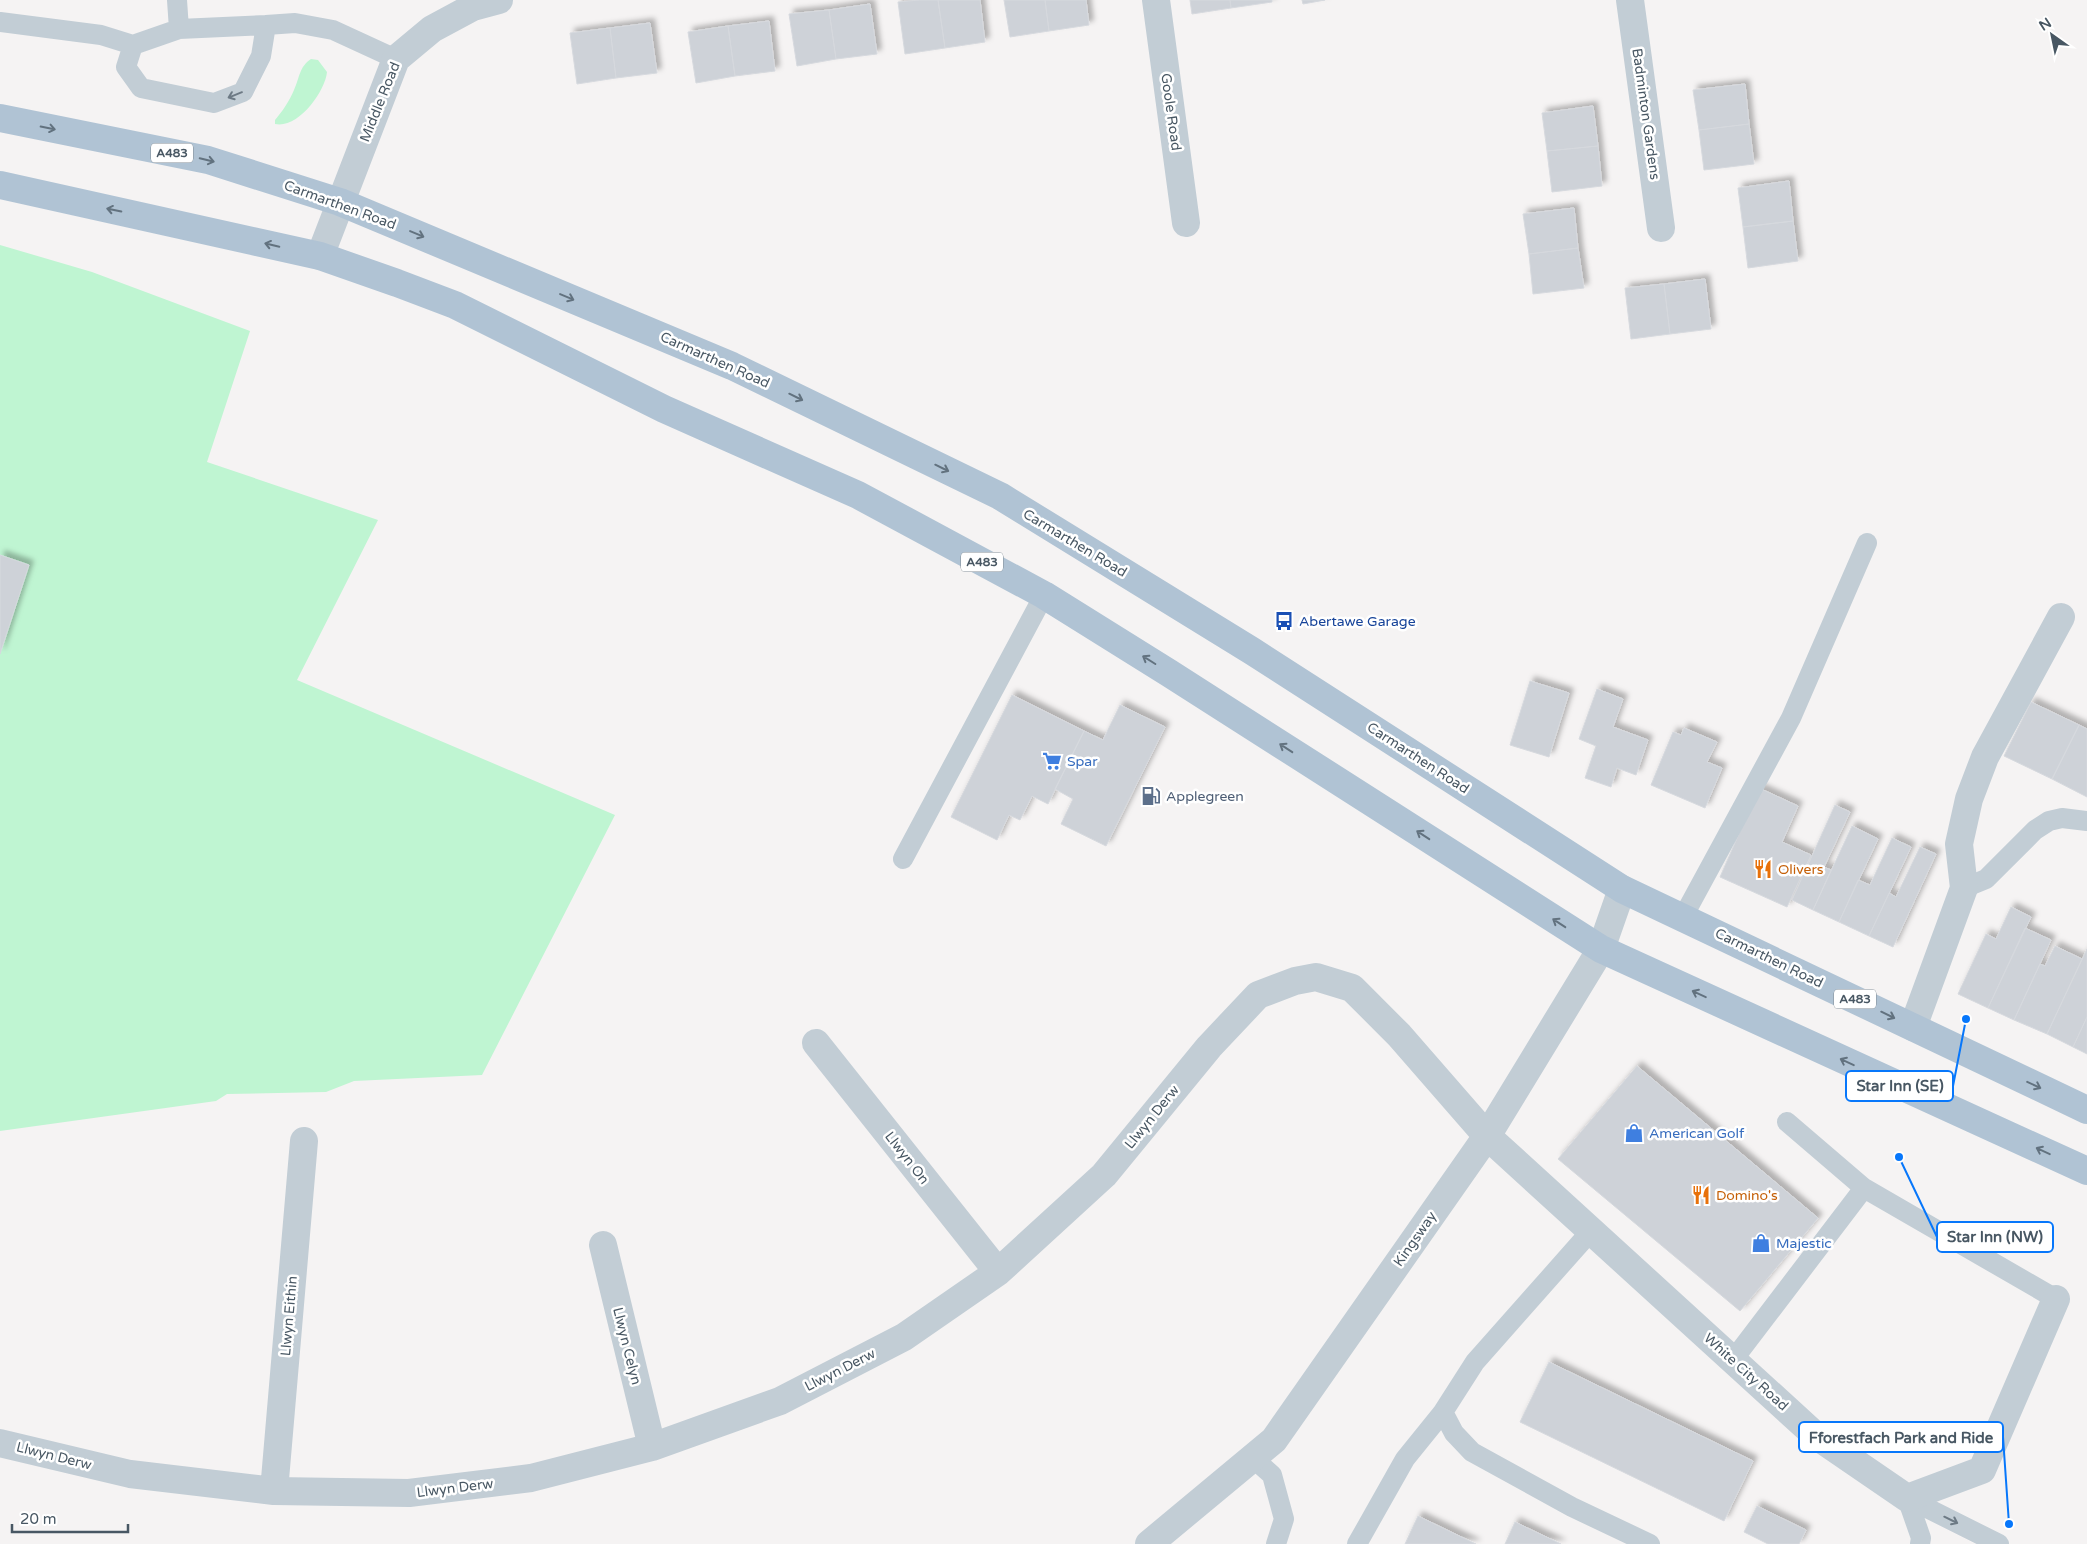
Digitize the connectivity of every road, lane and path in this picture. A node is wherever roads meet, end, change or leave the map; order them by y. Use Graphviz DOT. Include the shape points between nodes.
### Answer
graph roads {
  1 [pos="177,0"];
  2 [pos="499,0"];
  3 [pos="1156,0"];
  4 [pos="1630,0"];
  5 [pos="0,22"];
  6 [pos="266,25"];
  7 [pos="179,29"];
  8 [pos="133,45"];
  9 [pos="396,59"];
  10 [pos="0,118"];
  11 [pos="0,185"];
  12 [pos="340,202"];
  13 [pos="1186,224"];
  14 [pos="1661,228"];
  15 [pos="320,256"];
  16 [pos="1867,543"];
  17 [pos="1044,595"];
  18 [pos="2061,616"];
  19 [pos="2087,821"];
  20 [pos="903,859"];
  21 [pos="1964,888"];
  22 [pos="1622,889"];
  23 [pos="1684,917"];
  24 [pos="1600,949"];
  25 [pos="1913,1027"];
  26 [pos="816,1043"];
  27 [pos="2087,1110"];
  28 [pos="1788,1122"];
  29 [pos="1487,1136"];
  30 [pos="304,1141"];
  31 [pos="2087,1171"];
  32 [pos="1864,1188"];
  33 [pos="1591,1231"];
  34 [pos="603,1245"];
  35 [pos="998,1272"];
  36 [pos="2056,1299"];
  37 [pos="1733,1360"];
  38 [pos="1443,1412"];
  39 [pos="0,1443"];
  40 [pos="652,1447"];
  41 [pos="1253,1458"];
  42 [pos="274,1491"];
  43 [pos="1907,1498"];
  44 [pos="1149,1544"];
  45 [pos="1276,1544"];
  46 [pos="1357,1544"];
  47 [pos="1650,1544"];
  48 [pos="1920,1544"];
  49 [pos="1999,1544"];
  1 -- 7 [label="lane"];
  2 -- 9 [label="street, Middle Road" via="474,7 432,29"];
  3 -- 13 [label="street, Goole Road"];
  4 -- 14 [label="street, Badminton Gardens"];
  5 -- 8 [label="lane" via="101,35"];
  6 -- 7 [label="lane"];
  6 -- 8 [label="lane, one-way" via="261,56 243,92 214,103 141,88 126,67"];
  6 -- 9 [label="lane" via="295,23 333,30"];
  7 -- 8 [label="lane"];
  9 -- 12 [label="street, Middle Road"];
  10 -- 12 [label="main road, Carmarthen Road / A483, one-way" via="208,160"];
  15 -- 11 [label="main road, A483, one-way"];
  12 -- 15 [label="street, Middle Road"];
  12 -- 22 [label="main road, Carmarthen Road / A483, one-way" via="732,366 1000,496 1252,651"];
  15 -- 17 [label="main road, A483" via="455,305 664,409 858,495"];
  16 -- 23 [label="lane" via="1791,718"];
  17 -- 20 [label="lane"];
  24 -- 17 [label="main road, A483, one-way"];
  18 -- 21 [label="street" via="1986,757 1969,799 1959,844"];
  19 -- 21 [label="lane" via="2049,820 1986,879"];
  21 -- 25 [label="street"];
  22 -- 23 [label="main road, Carmarthen Road / A483"];
  22 -- 24 [label="street, Kingsway"];
  23 -- 25 [label="main road, Carmarthen Road / A483, one-way"];
  24 -- 29 [label="street, Kingsway"];
  31 -- 24 [label="main road, A483, one-way"];
  25 -- 27 [label="main road, Carmarthen Road / A483, one-way"];
  26 -- 35 [label="street, Llwyn On"];
  28 -- 32 [label="lane"];
  29 -- 33 [label="street, White City Road"];
  29 -- 35 [label="street, Llwyn Derw" via="1399,1035 1352,988 1316,978 1295,981 1258,995 1209,1047 1104,1175"];
  29 -- 41 [label="street, Kingsway" via="1274,1440"];
  30 -- 42 [label="street, Llwyn Eithin"];
  32 -- 36 [label="lane"];
  32 -- 37 [label="lane"];
  33 -- 37 [label="street, White City Road"];
  33 -- 38 [label="lane" via="1475,1362"];
  34 -- 40 [label="street, Llwyn Celyn"];
  35 -- 40 [label="street, Llwyn Derw" via="904,1337 780,1401"];
  36 -- 43 [label="street" via="1982,1470"];
  37 -- 43 [label="street, White City Road" via="1815,1435"];
  38 -- 46 [label="lane" via="1405,1459"];
  38 -- 47 [label="lane" via="1454,1433 1472,1452 1572,1507"];
  39 -- 42 [label="street, Llwyn Derw" via="130,1474"];
  40 -- 42 [label="street, Llwyn Derw" via="531,1478 409,1494"];
  41 -- 44 [label="street, Kingsway"];
  41 -- 45 [label="lane" via="1272,1475 1284,1519"];
  43 -- 48 [label="lane" via="1921,1538"];
  43 -- 49 [label="lane, one-way"];
}
